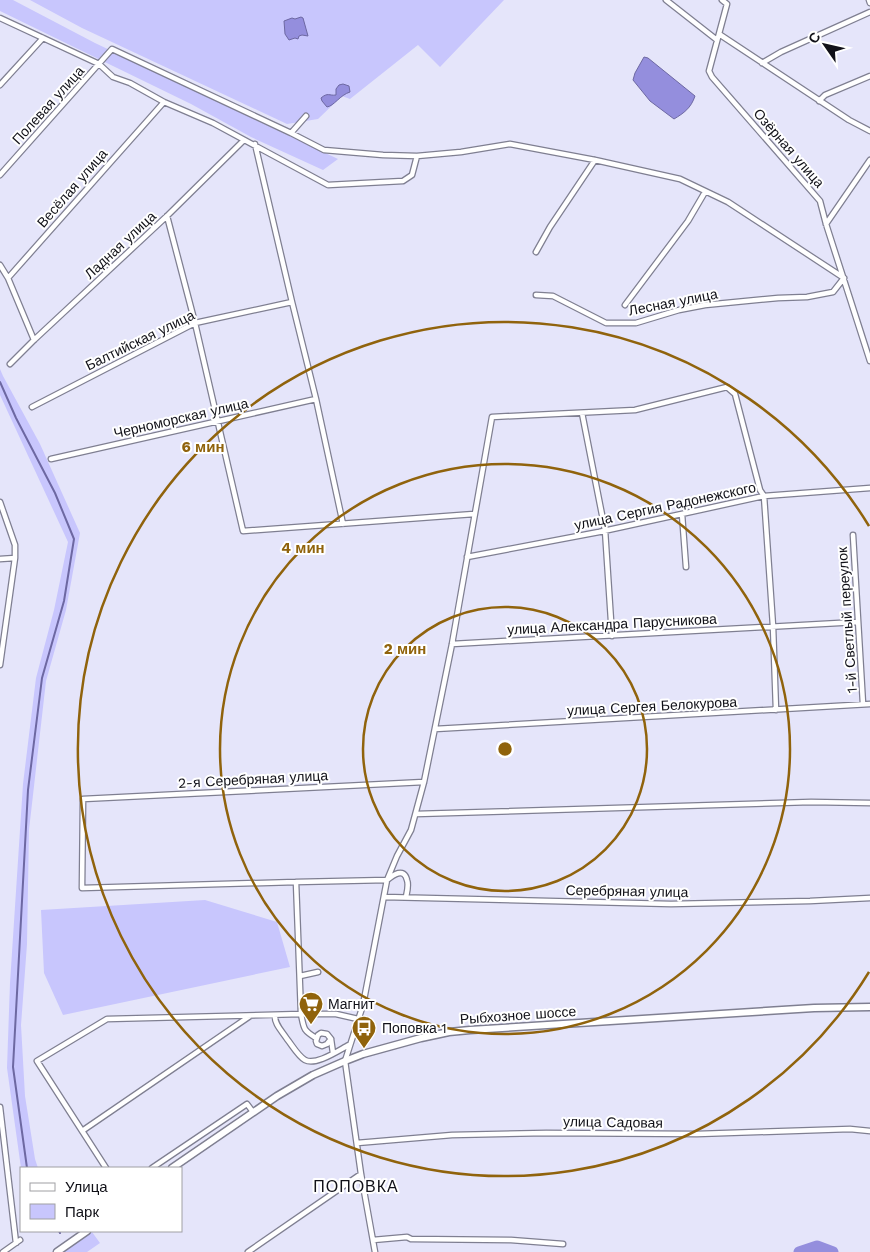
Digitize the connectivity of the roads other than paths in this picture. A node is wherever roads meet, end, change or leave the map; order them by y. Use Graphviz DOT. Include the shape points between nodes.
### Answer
graph roads {
  1 [pos="666,0"];
  2 [pos="722,0"];
  3 [pos="870,12"];
  4 [pos="0,18"];
  5 [pos="718,37"];
  6 [pos="42,38"];
  7 [pos="762,62"];
  8 [pos="99,64"];
  9 [pos="870,76"];
  10 [pos="0,85"];
  11 [pos="819,101"];
  12 [pos="164,102"];
  13 [pos="306,116"];
  14 [pos="870,131"];
  15 [pos="291,133"];
  16 [pos="244,140"];
  17 [pos="254,144"];
  18 [pos="417,156"];
  19 [pos="595,160"];
  20 [pos="870,160"];
  21 [pos="0,176"];
  22 [pos="705,192"];
  23 [pos="167,216"];
  24 [pos="826,224"];
  25 [pos="536,252"];
  26 [pos="0,265"];
  27 [pos="8,278"];
  28 [pos="844,278"];
  29 [pos="536,296"];
  30 [pos="292,302"];
  31 [pos="625,305"];
  32 [pos="196,323"];
  33 [pos="34,340"];
  34 [pos="870,361"];
  35 [pos="10,364"];
  36 [pos="316,399"];
  37 [pos="32,407"];
  38 [pos="582,412"];
  39 [pos="217,420"];
  40 [pos="51,459"];
  41 [pos="870,488"];
  42 [pos="764,496"];
  43 [pos="0,502"];
  44 [pos="474,514"];
  45 [pos="682,514"];
  46 [pos="344,524"];
  47 [pos="604,530"];
  48 [pos="853,534"];
  49 [pos="466,557"];
  50 [pos="15,558"];
  51 [pos="0,559"];
  52 [pos="686,567"];
  53 [pos="857,622"];
  54 [pos="773,626"];
  55 [pos="612,636"];
  56 [pos="452,644"];
  57 [pos="0,665"];
  58 [pos="863,704"];
  59 [pos="870,704"];
  60 [pos="776,710"];
  61 [pos="435,729"];
  62 [pos="424,782"];
  63 [pos="870,803"];
  64 [pos="416,814"];
  65 [pos="387,880"];
  66 [pos="296,882"];
  67 [pos="384,897"];
  68 [pos="406,897"];
  69 [pos="870,898"];
  70 [pos="318,972"];
  71 [pos="300,976"];
  72 [pos="870,1007"];
  73 [pos="302,1014"];
  74 [pos="275,1015"];
  75 [pos="250,1016"];
  76 [pos="358,1018"];
  77 [pos="316,1038"];
  78 [pos="330,1039"];
  79 [pos="349,1045"];
  80 [pos="333,1053"];
  81 [pos="345,1061"];
  82 [pos="0,1107"];
  83 [pos="253,1112"];
  84 [pos="870,1130"];
  85 [pos="82,1131"];
  86 [pos="357,1144"];
  87 [pos="105,1167"];
  88 [pos="154,1167"];
  89 [pos="173,1167"];
  90 [pos="361,1174"];
  91 [pos="86,1232"];
  92 [pos="372,1240"];
  93 [pos="563,1244"];
  94 [pos="3,1252"];
  95 [pos="57,1252"];
  96 [pos="248,1252"];
  97 [pos="374,1252"];
  1 -- 5 [label="street"];
  2 -- 5 [label="street" via="727,4"];
  3 -- 7 [label="street"];
  4 -- 6 [label="street"];
  5 -- 7 [label="street"];
  5 -- 24 [label="street, Озёрная улица" via="708,71 820,200"];
  6 -- 8 [label="street"];
  6 -- 10 [label="street"];
  7 -- 11 [label="street"];
  8 -- 12 [label="street" via="113,77"];
  8 -- 15 [label="street, Полевая улица" via="112,49"];
  8 -- 21 [label="street, Полевая улица"];
  9 -- 11 [label="street" via="825,95"];
  11 -- 14 [label="street"];
  12 -- 16 [label="street"];
  12 -- 27 [label="street, Весёлая улица"];
  13 -- 15 [label="street"];
  15 -- 18 [label="street" via="324,150"];
  16 -- 17 [label="street"];
  16 -- 23 [label="street, Ладная улица"];
  17 -- 18 [label="street" via="328,185 403,181 412,175"];
  17 -- 30 [label="street"];
  18 -- 19 [label="street" via="510,144"];
  19 -- 22 [label="street" via="680,179"];
  19 -- 25 [label="street"];
  20 -- 24 [label="street"];
  22 -- 28 [label="street" via="728,202"];
  22 -- 31 [label="street" via="688,221"];
  23 -- 32 [label="street"];
  23 -- 33 [label="street, Ладная улица"];
  24 -- 28 [label="street, Озёрная улица"];
  26 -- 27 [label="street"];
  27 -- 33 [label="street"];
  28 -- 29 [label="street, Лесная улица" via="833,292 705,305 636,323 606,323 554,296"];
  28 -- 34 [label="street, Озёрная улица"];
  30 -- 32 [label="street, Балтийская улица"];
  30 -- 36 [label="street"];
  32 -- 37 [label="street, Балтийская улица"];
  32 -- 39 [label="street"];
  33 -- 35 [label="street, Ладная улица"];
  36 -- 39 [label="street, Черноморская улица"];
  36 -- 46 [label="street"];
  38 -- 42 [label="street" via="635,410 727,386 735,394"];
  38 -- 44 [label="street" via="492,417"];
  38 -- 47 [label="street"];
  39 -- 40 [label="street, Черноморская улица"];
  39 -- 46 [label="street" via="243,531"];
  41 -- 42 [label="street, улица Сергия Радонежского"];
  42 -- 45 [label="street, улица Сергия Радонежского"];
  42 -- 54 [label="street"];
  43 -- 50 [label="street" via="15,545"];
  44 -- 46 [label="street"];
  44 -- 49 [label="street"];
  45 -- 47 [label="street, улица Сергия Радонежского"];
  45 -- 52 [label="street"];
  47 -- 49 [label="street, улица Сергия Радонежского"];
  47 -- 55 [label="street"];
  48 -- 53 [label="street, 1-й Светлый переулок"];
  49 -- 56 [label="street"];
  50 -- 51 [label="street"];
  50 -- 57 [label="street"];
  53 -- 54 [label="street"];
  53 -- 58 [label="street, 1-й Светлый переулок"];
  54 -- 55 [label="street, улица Александра Парусникова"];
  54 -- 60 [label="street"];
  55 -- 56 [label="street, улица Александра Парусникова"];
  56 -- 61 [label="street"];
  58 -- 59 [label="street, улица Сергея Белокурова"];
  58 -- 60 [label="street, улица Сергея Белокурова"];
  60 -- 61 [label="street, улица Сергея Белокурова"];
  61 -- 62 [label="street"];
  62 -- 64 [label="street"];
  62 -- 66 [label="street, 2-я Серебряная улица" via="84,799 82,888"];
  63 -- 64 [label="street"];
  64 -- 65 [label="street" via="412,830"];
  65 -- 66 [label="street"];
  65 -- 67 [label="street"];
  65 -- 68 [label="street" via="395,873 407,877"];
  66 -- 71 [label="street"];
  67 -- 68 [label="street, Серебряная улица"];
  67 -- 76 [label="street"];
  68 -- 69 [label="street, Серебряная улица" via="671,904"];
  70 -- 71 [label="street"];
  71 -- 73 [label="street"];
  72 -- 81 [label="street, Рыбхозное шоссе" via="449,1032"];
  73 -- 74 [label="street"];
  73 -- 76 [label="street"];
  73 -- 77 [label="street" via="306,1032"];
  74 -- 75 [label="street"];
  74 -- 80 [label="street" via="276,1023 304,1060 317,1061"];
  75 -- 85 [label="street"];
  75 -- 85 [label="street" via="107,1019 36,1061"];
  76 -- 79 [label="street"];
  77 -- 78 [label="street" via="324,1033"];
  77 -- 78 [label="street" via="317,1044 322,1046"];
  78 -- 80 [label="street"];
  79 -- 80 [label="street"];
  79 -- 81 [label="street"];
  81 -- 83 [label="street, Рыбхозное шоссе" via="306,1079"];
  81 -- 86 [label="street"];
  82 -- 94 [label="street" via="18,1241"];
  83 -- 88 [label="street" via="248,1104"];
  83 -- 89 [label="street, Рыбхозное шоссе"];
  84 -- 86 [label="street, улица Садовая" via="452,1135"];
  85 -- 87 [label="street"];
  86 -- 90 [label="street"];
  90 -- 92 [label="street"];
  90 -- 96 [label="street"];
  91 -- 95 [label="street"];
  92 -- 93 [label="street" via="407,1237"];
  92 -- 97 [label="street"];
}
